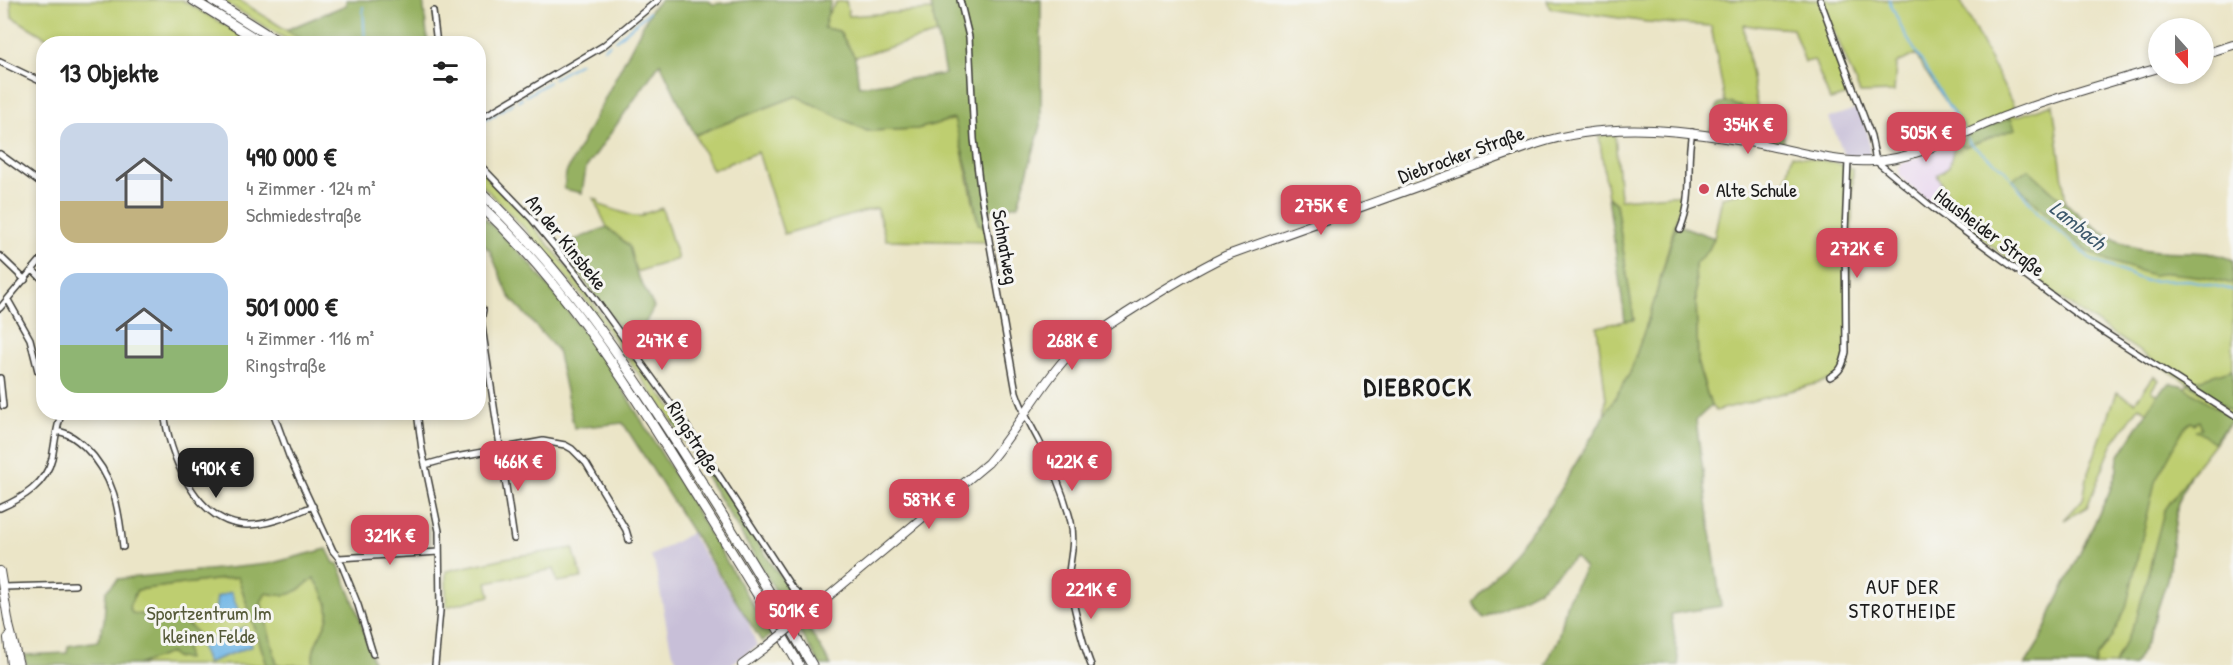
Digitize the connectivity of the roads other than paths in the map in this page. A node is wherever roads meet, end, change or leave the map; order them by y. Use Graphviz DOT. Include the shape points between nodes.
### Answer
graph roads {
  1 [pos="193,0"];
  2 [pos="212,0"];
  3 [pos="658,0"];
  4 [pos="960,0"];
  5 [pos="1820,0"];
  6 [pos="433,10"];
  7 [pos="251,36"];
  8 [pos="269,36"];
  9 [pos="436,36"];
  10 [pos="2233,45"];
  11 [pos="2214,51"];
  12 [pos="0,62"];
  13 [pos="2148,71"];
  14 [pos="36,79"];
  15 [pos="486,115"];
  16 [pos="1692,132"];
  17 [pos="0,154"];
  18 [pos="1848,161"];
  19 [pos="1876,161"];
  20 [pos="486,171"];
  21 [pos="36,180"];
  22 [pos="486,197"];
  23 [pos="486,211"];
  24 [pos="1680,230"];
  25 [pos="0,256"];
  26 [pos="36,266"];
  27 [pos="33,270"];
  28 [pos="36,273"];
  29 [pos="26,280"];
  30 [pos="8,300"];
  31 [pos="0,308"];
  32 [pos="486,354"];
  33 [pos="36,362"];
  34 [pos="1830,377"];
  35 [pos="0,378"];
  36 [pos="3,406"];
  37 [pos="1024,415"];
  38 [pos="2233,415"];
  39 [pos="60,420"];
  40 [pos="166,420"];
  41 [pos="276,420"];
  42 [pos="418,420"];
  43 [pos="57,431"];
  44 [pos="500,449"];
  45 [pos="424,465"];
  46 [pos="313,506"];
  47 [pos="0,508"];
  48 [pos="514,539"];
  49 [pos="629,540"];
  50 [pos="123,547"];
  51 [pos="439,552"];
  52 [pos="339,558"];
  53 [pos="0,571"];
  54 [pos="75,585"];
  55 [pos="3,587"];
  56 [pos="815,608"];
  57 [pos="9,625"];
  58 [pos="373,654"];
  59 [pos="11,665"];
  60 [pos="19,665"];
  61 [pos="435,665"];
  62 [pos="742,665"];
  63 [pos="799,665"];
  64 [pos="812,665"];
  65 [pos="1091,665"];
  1 -- 7 [label="highway"];
  2 -- 8 [label="highway"];
  3 -- 15 [label="street" via="603,46"];
  4 -- 37 [label="street, Schnatweg" via="969,37 974,139 981,189 1016,392"];
  5 -- 19 [label="street" via="1871,136"];
  6 -- 9 [label="street"];
  10 -- 11 [label="main road"];
  12 -- 14 [label="street"];
  13 -- 19 [label="main road, Diebrocker Straße" via="2039,104 1902,157"];
  16 -- 18 [label="main road, Diebrocker Straße"];
  16 -- 24 [label="street" via="1690,192"];
  16 -- 37 [label="main road, Diebrocker Straße" via="1590,131 1556,137 1225,256 1183,277 1088,338 1065,360"];
  17 -- 21 [label="street"];
  18 -- 19 [label="main road, Diebrocker Straße"];
  18 -- 34 [label="street" via="1846,352 1843,366"];
  19 -- 38 [label="street, Hausheider Straße" via="1934,209 2085,320"];
  20 -- 56 [label="street, An der Kinsbeke" via="563,256 682,418 792,588"];
  22 -- 64 [label="highway, Ringstraße" via="537,248 615,348"];
  23 -- 63 [label="highway, Ringstraße" via="530,255 607,354"];
  25 -- 29 [label="street"];
  26 -- 27 [label="street"];
  27 -- 28 [label="street"];
  27 -- 29 [label="street"];
  29 -- 30 [label="street"];
  30 -- 31 [label="street"];
  30 -- 33 [label="street" via="30,339"];
  32 -- 44 [label="street"];
  35 -- 36 [label="street"];
  37 -- 56 [label="main road, Diebrocker Straße" via="978,473"];
  37 -- 65 [label="street, Schnatweg" via="1044,452 1071,523 1070,583"];
  39 -- 43 [label="street"];
  40 -- 46 [label="street" via="178,466 196,495 218,516 234,524 253,525"];
  41 -- 46 [label="street"];
  42 -- 45 [label="street"];
  43 -- 47 [label="street" via="50,464 40,481 28,493"];
  43 -- 50 [label="street" via="76,439 104,470 117,501"];
  44 -- 45 [label="street"];
  44 -- 48 [label="street"];
  44 -- 49 [label="street" via="543,441 572,449 586,463"];
  45 -- 51 [label="street" via="435,507"];
  46 -- 52 [label="street"];
  51 -- 52 [label="street"];
  51 -- 61 [label="street" via="440,611"];
  52 -- 58 [label="street"];
  53 -- 55 [label="main road"];
  54 -- 55 [label="street"];
  55 -- 57 [label="main road"];
  56 -- 62 [label="main road, Diebrocker Straße, bridge"];
  57 -- 59 [label="main road"];
  57 -- 60 [label="main road"];
}
